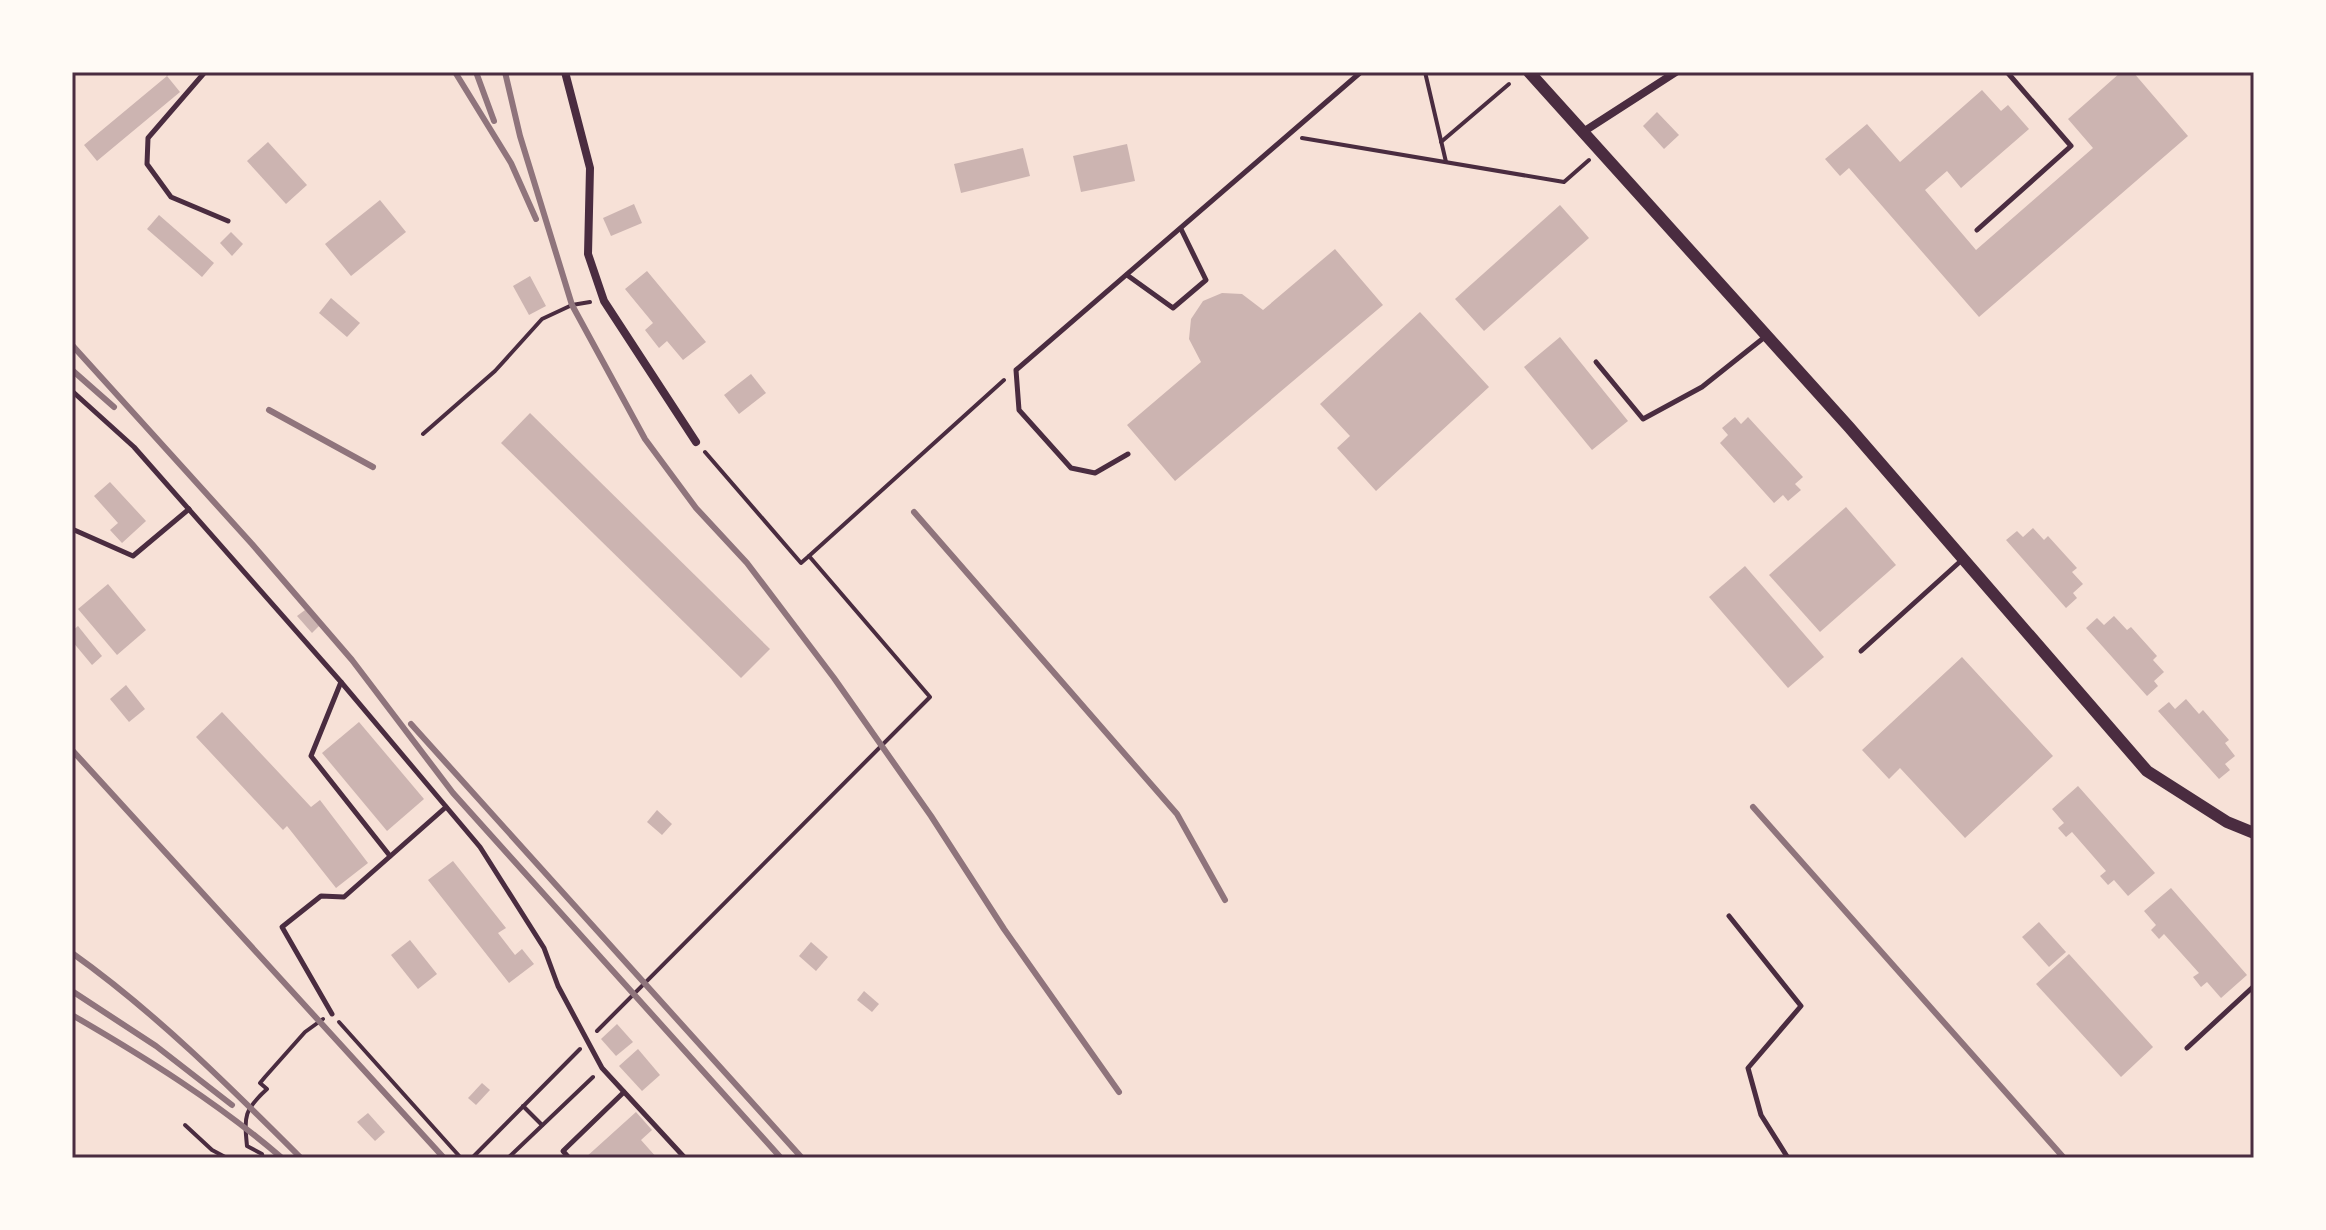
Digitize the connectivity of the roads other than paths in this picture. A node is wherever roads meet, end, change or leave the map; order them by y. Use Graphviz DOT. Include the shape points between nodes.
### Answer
graph roads {
  1 [pos="205,72"];
  2 [pos="565,72"];
  3 [pos="1361,72"];
  4 [pos="1529,72"];
  5 [pos="1676,72"];
  6 [pos="2007,72"];
  7 [pos="1583,132"];
  8 [pos="228,221"];
  9 [pos="1181,229"];
  10 [pos="1977,230"];
  11 [pos="1127,275"];
  12 [pos="1766,335"];
  13 [pos="1596,362"];
  14 [pos="72,391"];
  15 [pos="696,442"];
  16 [pos="1128,454"];
  17 [pos="189,509"];
  18 [pos="72,529"];
  19 [pos="1963,559"];
  20 [pos="1861,651"];
  21 [pos="341,682"];
  22 [pos="446,807"];
  23 [pos="2254,833"];
  24 [pos="390,856"];
  25 [pos="1729,916"];
  26 [pos="2254,986"];
  27 [pos="332,1014"];
  28 [pos="2187,1048"];
  29 [pos="624,1092"];
  30 [pos="569,1158"];
  31 [pos="685,1158"];
  32 [pos="1788,1158"];
  1 -- 8 [label="lane" via="148,138 147,164 171,197"];
  2 -- 15 [label="street" via="590,168 588,254 604,301"];
  3 -- 9 [label="lane"];
  4 -- 7 [label="street"];
  5 -- 7 [label="street"];
  6 -- 10 [label="lane" via="2071,146"];
  7 -- 12 [label="street"];
  9 -- 11 [label="lane"];
  9 -- 11 [label="lane" via="1206,280 1184,299 1173,308"];
  11 -- 16 [label="lane" via="1016,370 1019,410 1071,468 1095,473"];
  12 -- 13 [label="lane" via="1702,387 1643,419"];
  12 -- 19 [label="street"];
  14 -- 17 [label="lane" via="134,447"];
  17 -- 18 [label="lane" via="133,556"];
  17 -- 21 [label="lane"];
  19 -- 20 [label="lane"];
  19 -- 23 [label="street" via="2147,771 2227,822"];
  21 -- 22 [label="lane"];
  21 -- 24 [label="lane" via="311,756"];
  22 -- 24 [label="lane"];
  22 -- 29 [label="lane" via="480,847 544,948 602,1068"];
  24 -- 27 [label="lane" via="344,897 321,896 282,927"];
  25 -- 32 [label="lane" via="1801,1006 1748,1068 1761,1115"];
  26 -- 28 [label="lane"];
  29 -- 30 [label="lane" via="563,1151"];
  29 -- 31 [label="lane"];
}
